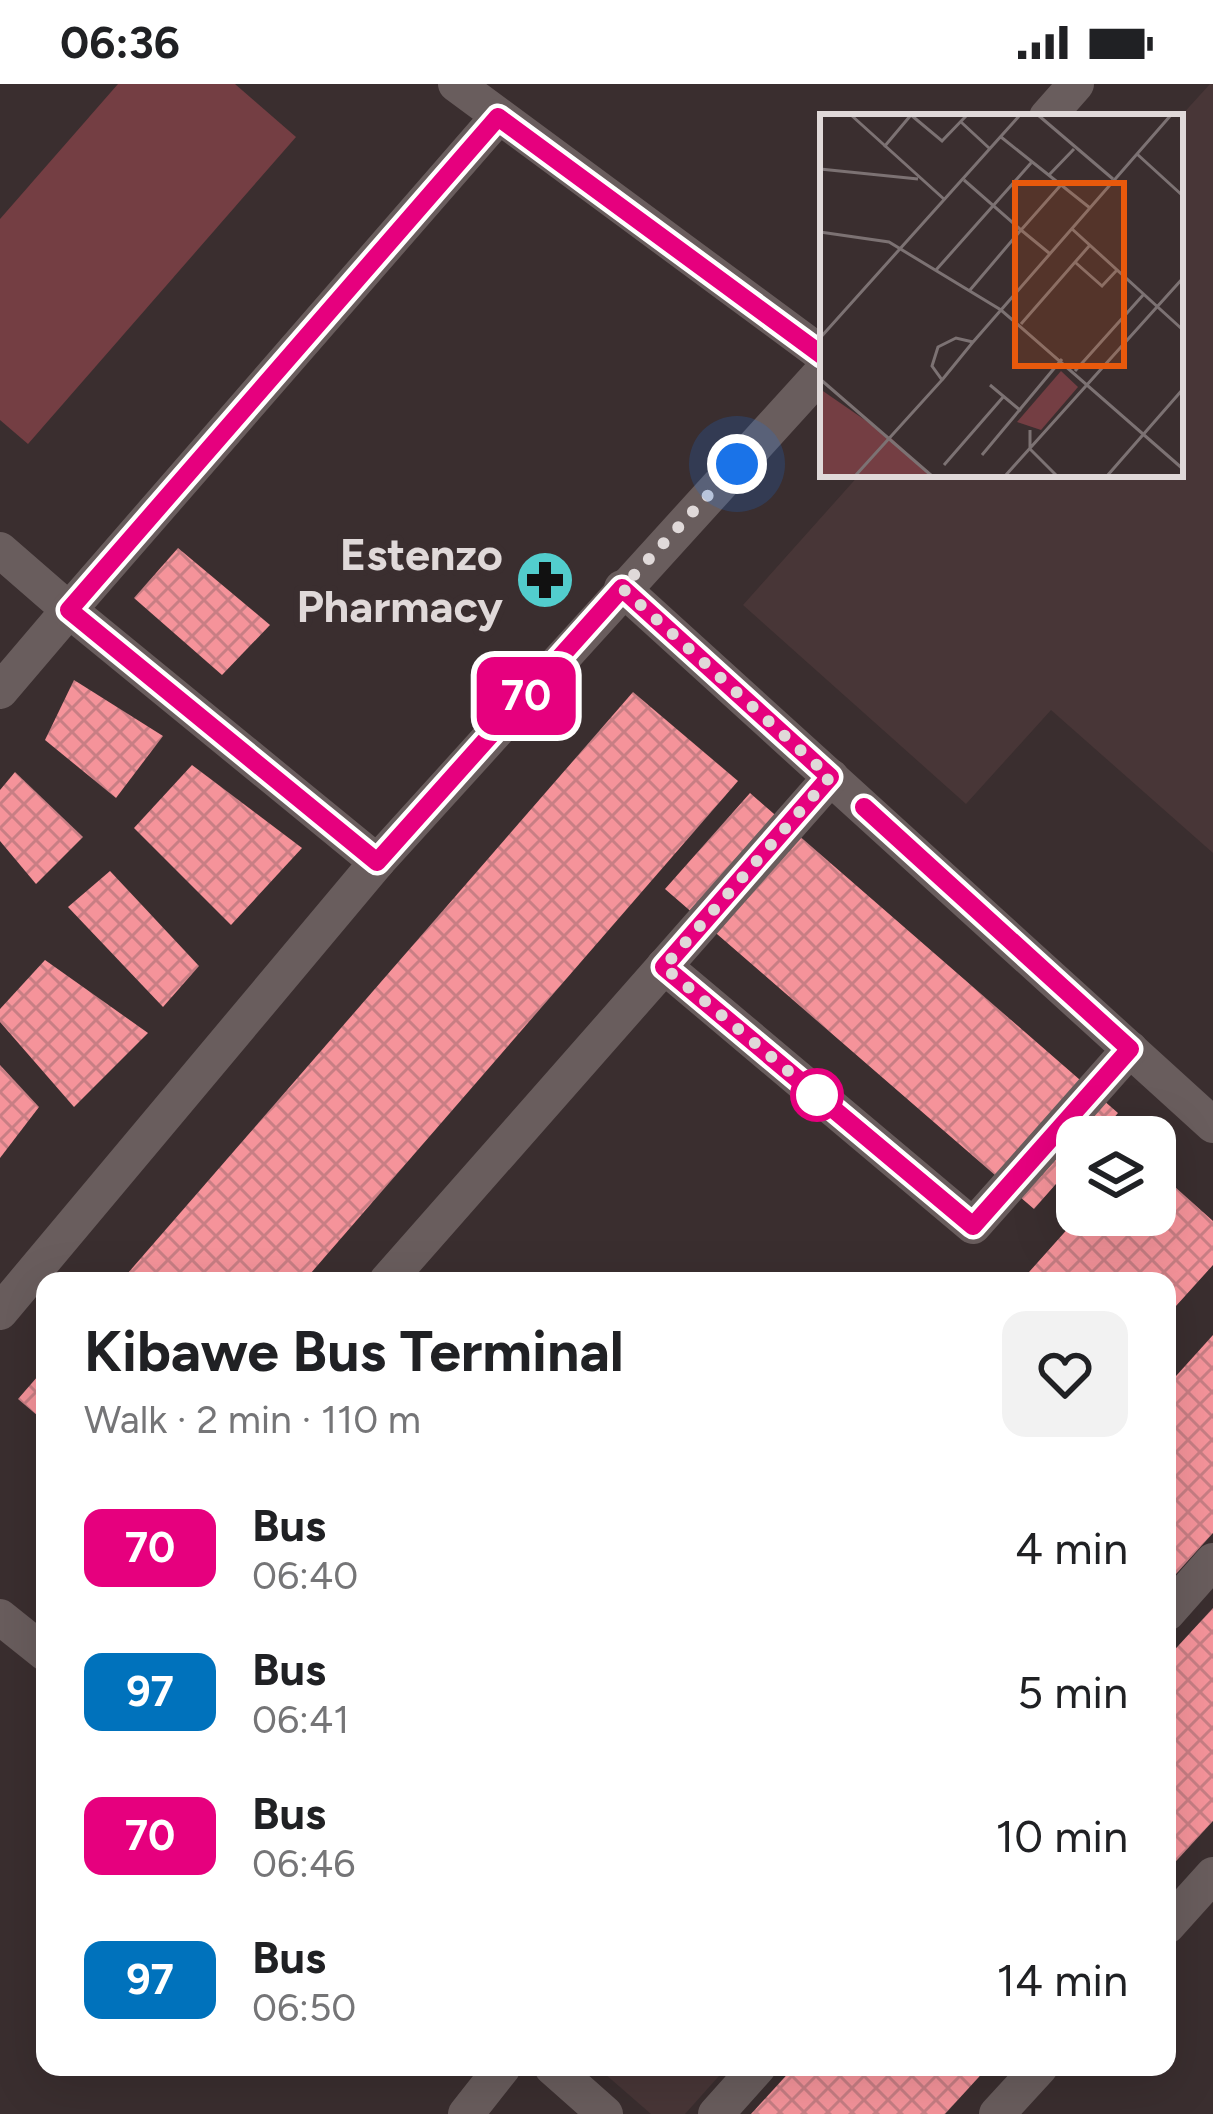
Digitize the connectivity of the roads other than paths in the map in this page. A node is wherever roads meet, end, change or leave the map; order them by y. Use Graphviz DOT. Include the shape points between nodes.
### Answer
graph roads {
  1 [pos="456,84"];
  2 [pos="1076,84"];
  3 [pos="1050,114"];
  4 [pos="498,117"];
  5 [pos="820,354"];
  6 [pos="820,374"];
  7 [pos="0,550"];
  8 [pos="622,588"];
  9 [pos="69,610"];
  10 [pos="0,692"];
  11 [pos="830,777"];
  12 [pos="377,862"];
  13 [pos="664,967"];
  14 [pos="1130,1049"];
  15 [pos="1213,1125"];
  16 [pos="395,1272"];
  17 [pos="0,1312"];
  18 [pos="1213,1562"];
  19 [pos="1176,1602"];
  20 [pos="0,1617"];
  21 [pos="36,1646"];
  22 [pos="1213,1875"];
  23 [pos="1176,1916"];
  24 [pos="496,2076"];
  25 [pos="562,2076"];
  26 [pos="750,2076"];
  27 [pos="1032,2076"];
  28 [pos="466,2114"];
  29 [pos="605,2114"];
  30 [pos="716,2114"];
  31 [pos="998,2114"];
  1 -- 4 [label="street"];
  2 -- 3 [label="street"];
  4 -- 5 [label="street"];
  4 -- 9 [label="street"];
  6 -- 8 [label="street"];
  7 -- 9 [label="street"];
  8 -- 11 [label="street"];
  8 -- 12 [label="street"];
  9 -- 10 [label="street"];
  9 -- 12 [label="street"];
  11 -- 13 [label="street"];
  11 -- 14 [label="street"];
  12 -- 17 [label="street"];
  13 -- 14 [label="street" via="973,1226"];
  13 -- 16 [label="street"];
  14 -- 15 [label="street"];
  18 -- 19 [label="street"];
  20 -- 21 [label="street"];
  22 -- 23 [label="street"];
  24 -- 28 [label="street"];
  25 -- 29 [label="street"];
  26 -- 30 [label="street"];
  27 -- 31 [label="street"];
}
